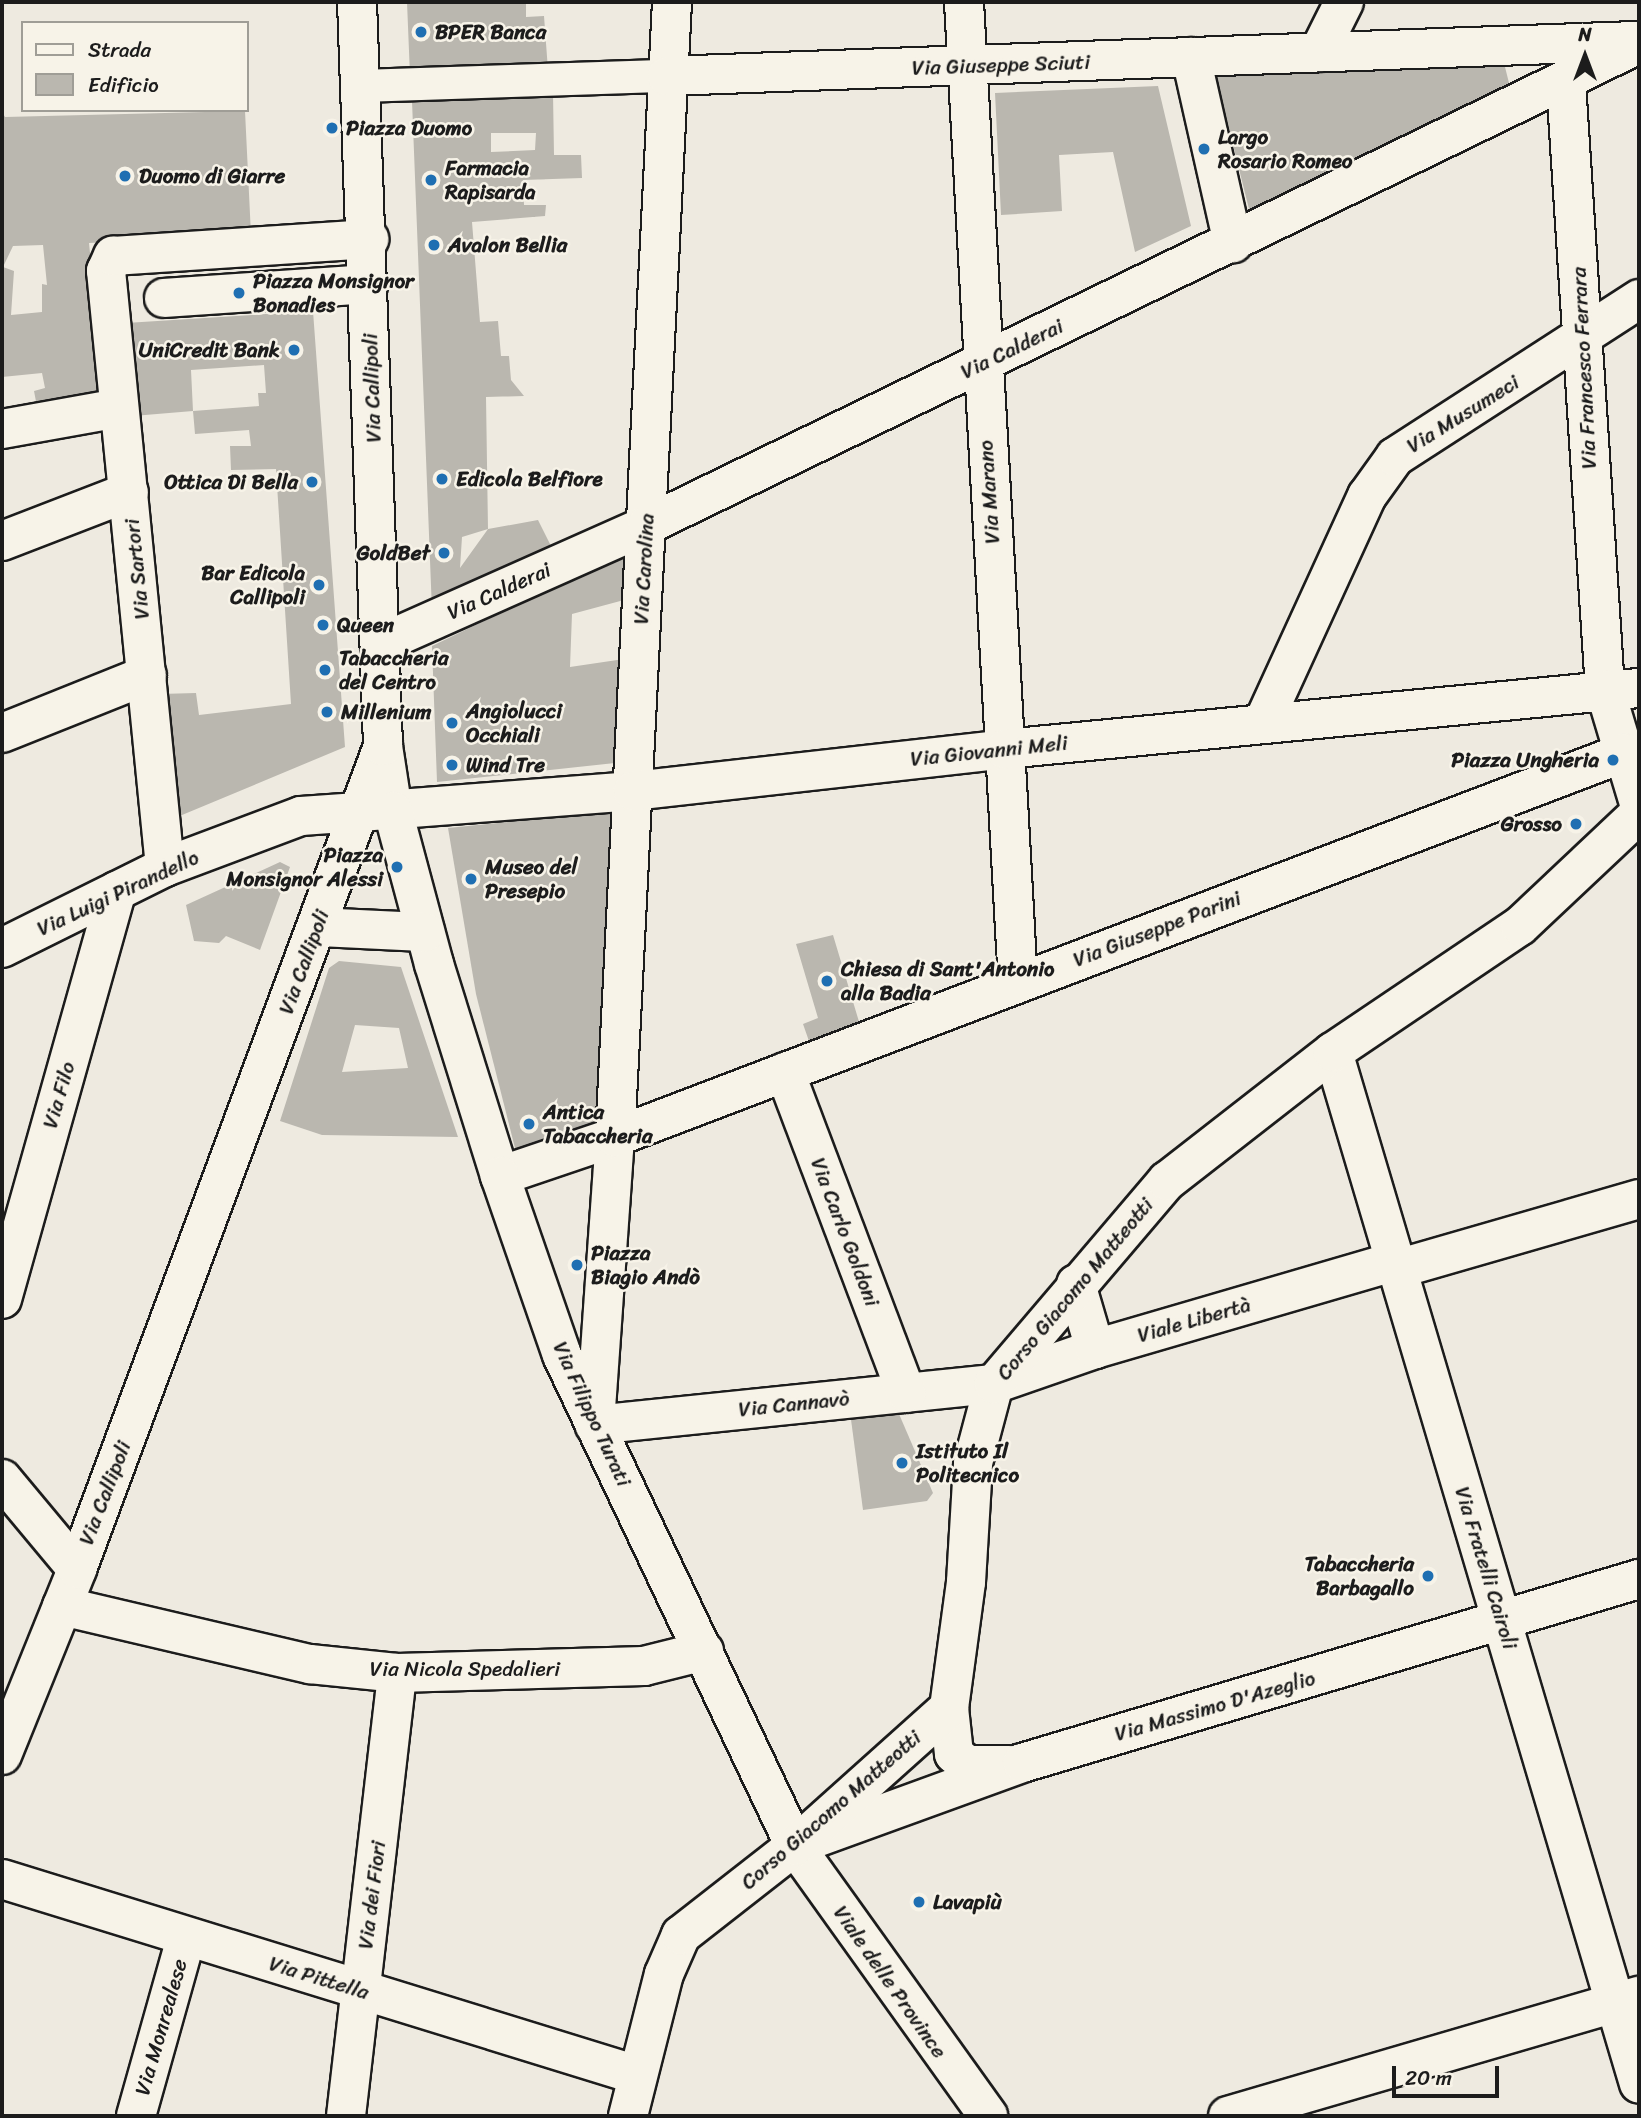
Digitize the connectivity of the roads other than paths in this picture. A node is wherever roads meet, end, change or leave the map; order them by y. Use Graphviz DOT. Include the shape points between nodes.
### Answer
graph roads {
  1 [pos="357,2"];
  2 [pos="671,2"];
  3 [pos="964,2"];
  4 [pos="1343,2"];
  5 [pos="1639,43"];
  6 [pos="1318,52"];
  7 [pos="1191,57"];
  8 [pos="968,67"];
  9 [pos="667,76"];
  10 [pos="1566,83"];
  11 [pos="362,86"];
  12 [pos="369,239"];
  13 [pos="1233,243"];
  14 [pos="369,284"];
  15 [pos="164,298"];
  16 [pos="1639,299"];
  17 [pos="1583,338"];
  18 [pos="981,363"];
  19 [pos="118,408"];
  20 [pos="2,429"];
  21 [pos="129,492"];
  22 [pos="647,525"];
  23 [pos="2,541"];
  24 [pos="380,644"];
  25 [pos="147,675"];
  26 [pos="1608,681"];
  27 [pos="1263,723"];
  28 [pos="2,733"];
  29 [pos="1005,749"];
  30 [pos="1623,753"];
  31 [pos="633,790"];
  32 [pos="1639,803"];
  33 [pos="375,811"];
  34 [pos="1639,814"];
  35 [pos="1624,844"];
  36 [pos="165,867"];
  37 [pos="117,891"];
  38 [pos="318,927"];
  39 [pos="2,948"];
  40 [pos="429,948"];
  41 [pos="1018,982"];
  42 [pos="1334,1052"];
  43 [pos="785,1072"];
  44 [pos="615,1137"];
  45 [pos="500,1176"];
  46 [pos="1639,1199"];
  47 [pos="1396,1265"];
  48 [pos="1076,1284"];
  49 [pos="2,1299"];
  50 [pos="1095,1349"];
  51 [pos="994,1384"];
  52 [pos="906,1393"];
  53 [pos="595,1425"];
  54 [pos="2,1479"];
  55 [pos="77,1569"];
  56 [pos="1639,1579"];
  57 [pos="62,1606"];
  58 [pos="1502,1621"];
  59 [pos="704,1651"];
  60 [pos="397,1673"];
  61 [pos="949,1708"];
  62 [pos="2,1755"];
  63 [pos="1022,1763"];
  64 [pos="795,1846"];
  65 [pos="2,1879"];
  66 [pos="186,1938"];
  67 [pos="360,1991"];
  68 [pos="1627,1999"];
  69 [pos="637,2075"];
  70 [pos="1639,2084"];
  71 [pos="136,2116"];
  72 [pos="346,2116"];
  73 [pos="628,2116"];
  74 [pos="988,2116"];
  75 [pos="1227,2116"];
  1 -- 11 [label="street, Via Callipoli"];
  2 -- 9 [label="street, Via Carolina"];
  3 -- 8 [label="street, Via Marano"];
  4 -- 6 [label="street"];
  5 -- 6 [label="street, Via Giuseppe Sciuti"];
  5 -- 10 [label="street, Via Calderai"];
  6 -- 7 [label="street, Via Giuseppe Sciuti"];
  7 -- 8 [label="street, Via Giuseppe Sciuti"];
  7 -- 13 [label="street"];
  8 -- 9 [label="street, Via Giuseppe Sciuti"];
  8 -- 18 [label="street, Via Marano"];
  9 -- 11 [label="street, Via Giuseppe Sciuti"];
  9 -- 22 [label="street, Via Carolina"];
  10 -- 13 [label="street, Via Calderai"];
  10 -- 17 [label="street, Via Francesco Ferrara"];
  11 -- 12 [label="street, Via Callipoli"];
  12 -- 14 [label="street, Via Callipoli"];
  12 -- 19 [label="street, Via Sartori" via="113,257 106,271"];
  13 -- 18 [label="street, Via Calderai"];
  14 -- 15 [label="street"];
  14 -- 24 [label="street, Via Callipoli"];
  16 -- 17 [label="street, Via Musumeci"];
  17 -- 26 [label="street, Via Francesco Ferrara"];
  17 -- 27 [label="street, Via Musumeci" via="1395,457 1367,496"];
  18 -- 22 [label="street, Via Calderai"];
  18 -- 29 [label="street, Via Marano"];
  19 -- 20 [label="street"];
  19 -- 21 [label="street, Via Sartori"];
  21 -- 23 [label="street"];
  21 -- 25 [label="street, Via Sartori"];
  22 -- 24 [label="street, Via Calderai"];
  22 -- 31 [label="street, Via Carolina"];
  24 -- 33 [label="street, Via Callipoli" via="383,746"];
  25 -- 28 [label="street"];
  25 -- 36 [label="street, Via Sartori"];
  26 -- 27 [label="street, Via Giovanni Meli"];
  26 -- 30 [label="street, Via Francesco Ferrara"];
  27 -- 29 [label="street, Via Giovanni Meli"];
  29 -- 31 [label="street, Via Giovanni Meli"];
  29 -- 41 [label="street, Via Marano"];
  30 -- 32 [label="street, Via Francesco Ferrara"];
  30 -- 41 [label="street, Via Giuseppe Parini"];
  31 -- 33 [label="street, Via Giovanni Meli"];
  31 -- 44 [label="street, Via Carolina"];
  33 -- 36 [label="street, Via Luigi Pirandello" via="301,816"];
  33 -- 38 [label="street, Via Callipoli"];
  33 -- 40 [label="street, Via Filippo Turati"];
  34 -- 35 [label="street, Corso Giacomo Matteotti"];
  35 -- 42 [label="street, Corso Giacomo Matteotti" via="1520,926"];
  36 -- 37 [label="street, Via Luigi Pirandello"];
  37 -- 39 [label="street, Via Luigi Pirandello"];
  37 -- 49 [label="street, Via Filo"];
  38 -- 40 [label="street"];
  38 -- 55 [label="street, Via Callipoli"];
  40 -- 45 [label="street, Via Filippo Turati"];
  41 -- 43 [label="street, Via Giuseppe Parini"];
  42 -- 47 [label="street, Via Fratelli Cairoli"];
  42 -- 48 [label="street, Corso Giacomo Matteotti" via="1167,1181"];
  43 -- 44 [label="street, Via Giuseppe Parini"];
  43 -- 52 [label="street, Via Carlo Goldoni"];
  44 -- 45 [label="street, Via Giuseppe Parini"];
  44 -- 53 [label="street, Via Carolina"];
  45 -- 53 [label="street, Via Filippo Turati" via="562,1355"];
  46 -- 47 [label="street, Viale Libertà"];
  47 -- 50 [label="street, Viale Libertà"];
  47 -- 58 [label="street, Via Fratelli Cairoli"];
  48 -- 50 [label="street"];
  48 -- 51 [label="street, Corso Giacomo Matteotti"];
  50 -- 51 [label="street, Viale Libertà"];
  51 -- 52 [label="street, Via Cannavò"];
  51 -- 61 [label="street, Corso Giacomo Matteotti" via="973,1462 966,1582"];
  52 -- 53 [label="street, Via Cannavò"];
  53 -- 59 [label="street, Via Filippo Turati"];
  54 -- 55 [label="street"];
  55 -- 57 [label="street, Via Callipoli"];
  56 -- 58 [label="street, Via Massimo D'Azeglio"];
  57 -- 60 [label="street, Via Nicola Spedalieri" via="310,1664"];
  57 -- 62 [label="street, Via Callipoli"];
  58 -- 63 [label="street, Via Massimo D'Azeglio"];
  58 -- 68 [label="street, Via Fratelli Cairoli"];
  59 -- 60 [label="street, Via Nicola Spedalieri" via="644,1667"];
  59 -- 64 [label="street, Via Filippo Turati"];
  60 -- 67 [label="street, Via dei Fiori"];
  61 -- 63 [label="street" via="954,1754 967,1765 988,1768"];
  61 -- 64 [label="street, Corso Giacomo Matteotti"];
  63 -- 64 [label="street, Via Massimo D'Azeglio"];
  64 -- 69 [label="street, Corso Giacomo Matteotti" via="681,1935 664,1974"];
  64 -- 74 [label="street, Viale delle Province"];
  65 -- 66 [label="street, Via Pittella"];
  66 -- 67 [label="street, Via Pittella"];
  66 -- 71 [label="street, Via Monrealese"];
  67 -- 69 [label="street, Via Pittella"];
  67 -- 72 [label="street, Via dei Fiori"];
  68 -- 70 [label="street, Via Fratelli Cairoli"];
  68 -- 75 [label="street"];
  69 -- 73 [label="street, Corso Giacomo Matteotti"];
}
